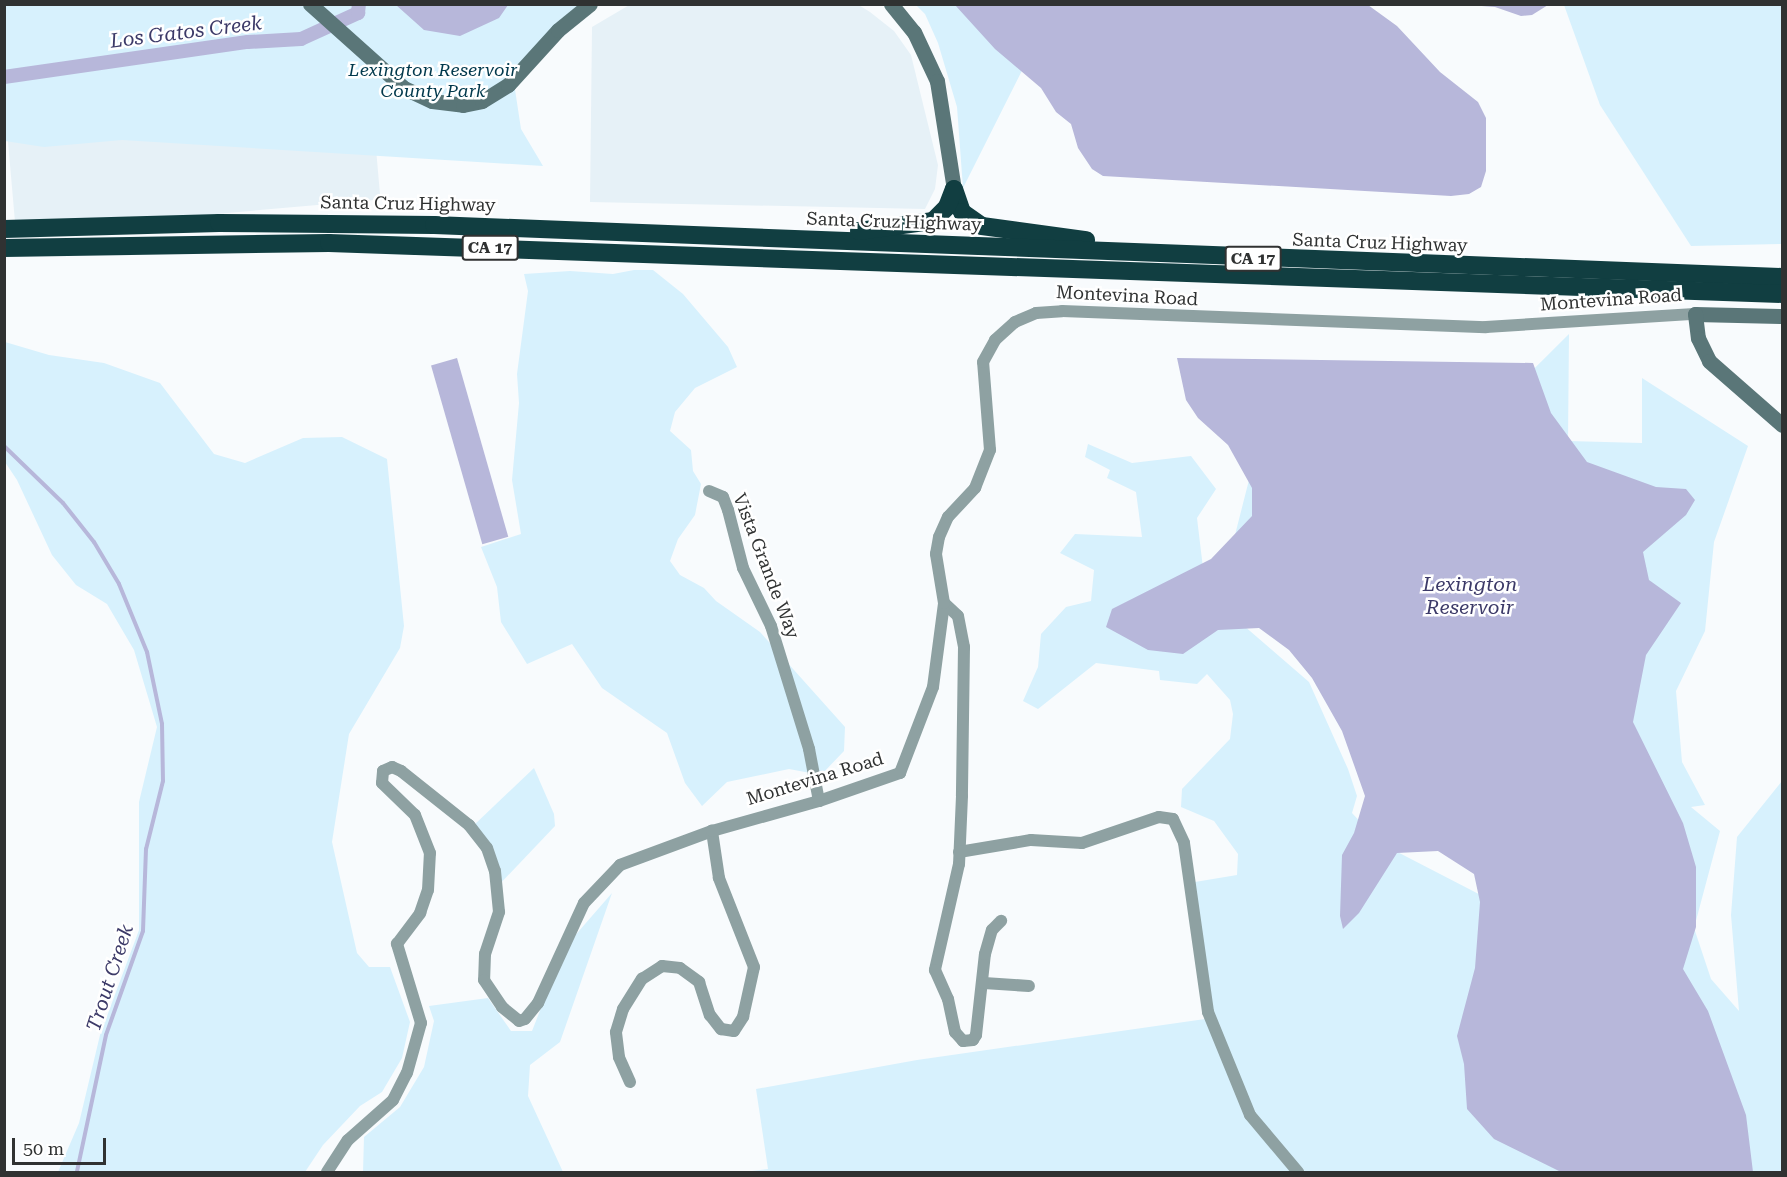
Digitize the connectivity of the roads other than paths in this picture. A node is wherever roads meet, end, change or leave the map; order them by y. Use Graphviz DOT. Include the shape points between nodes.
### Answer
graph roads {
  1 [pos="310,4"];
  2 [pos="590,4"];
  3 [pos="891,4"];
  4 [pos="954,189"];
  5 [pos="4,229"];
  6 [pos="762,238"];
  7 [pos="4,248"];
  8 [pos="1224,257"];
  9 [pos="1782,277"];
  10 [pos="1782,294"];
  11 [pos="1695,314"];
  12 [pos="1782,316"];
  13 [pos="1782,425"];
  14 [pos="709,491"];
  15 [pos="944,603"];
  16 [pos="819,801"];
  17 [pos="712,831"];
  18 [pos="959,852"];
  19 [pos="1000,921"];
  20 [pos="984,984"];
  21 [pos="1029,986"];
  22 [pos="630,1082"];
  23 [pos="327,1173"];
  24 [pos="1298,1173"];
  1 -- 2 [label="street" via="387,75 432,101 463,105 483,101 508,85 558,30"];
  3 -- 4 [label="street" via="914,32 935,75"];
  4 -- 6 [label="highway" via="944,213 926,224"];
  4 -- 8 [label="highway" via="962,212 982,226"];
  5 -- 6 [label="highway, Santa Cruz Highway / CA 17" via="327,223"];
  6 -- 8 [label="highway, Santa Cruz Highway / CA 17"];
  7 -- 10 [label="highway, Santa Cruz Highway / CA 17" via="329,243"];
  8 -- 9 [label="highway, Santa Cruz Highway / CA 17"];
  11 -- 12 [label="street, Montevina Road"];
  11 -- 13 [label="street" via="1698,338 1709,361"];
  11 -- 15 [label="street, Montevina Road" via="1486,327 1062,311 1029,315 1001,333 983,362 990,450 975,488 948,517 939,537 936,554"];
  14 -- 16 [label="street, Vista Grande Way" via="723,497 729,510 743,568 771,626 809,749"];
  15 -- 16 [label="street, Montevina Road" via="933,687 900,772"];
  15 -- 18 [label="street" via="958,616 964,647"];
  16 -- 17 [label="street, Montevina Road"];
  17 -- 22 [label="street" via="719,878 754,967 744,1017 734,1031 721,1029 710,1015 699,982 680,968 662,966 642,979 623,1010 616,1032 619,1057"];
  17 -- 23 [label="street, Montevina Road" via="632,858 610,873 584,903 538,1003 519,1021 502,1007 484,980 485,954 499,912 495,871 487,848 475,830 437,799 397,768 385,768 382,783 415,815 430,853 428,890 420,913 397,944 421,1023 407,1073 393,1100 348,1140"];
  18 -- 20 [label="street" via="935,970 948,999 955,1032 963,1041 973,1040 976,1035"];
  18 -- 24 [label="street" via="1031,840 1082,843 1159,817 1173,819 1184,843 1208,1012 1250,1115"];
  19 -- 20 [label="street" via="992,930 985,954"];
  20 -- 21 [label="street"];
}
